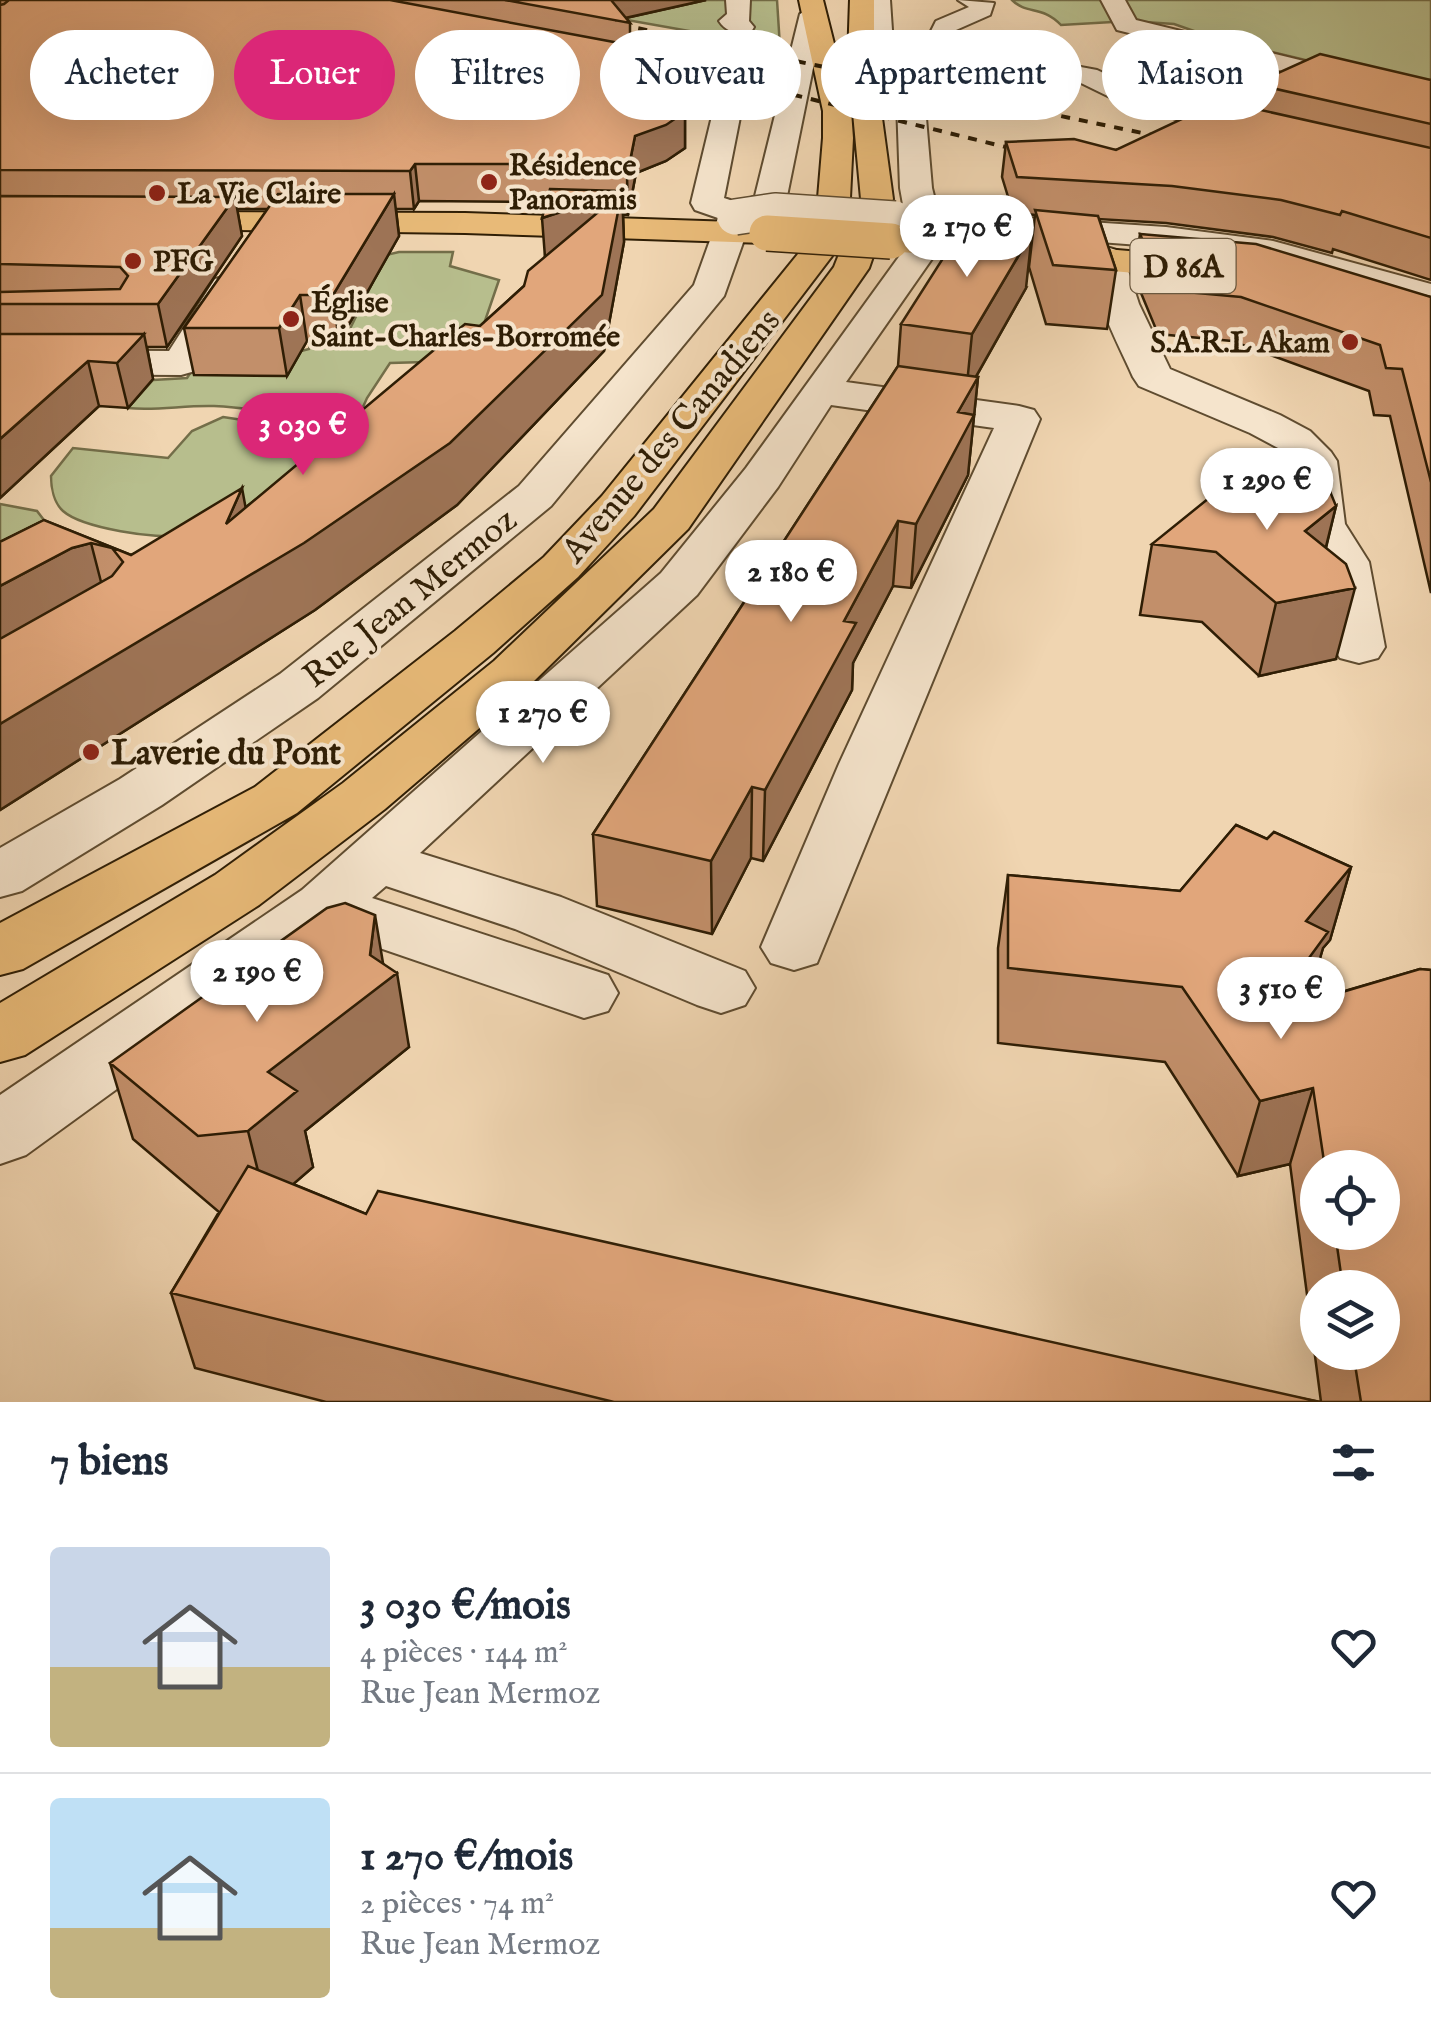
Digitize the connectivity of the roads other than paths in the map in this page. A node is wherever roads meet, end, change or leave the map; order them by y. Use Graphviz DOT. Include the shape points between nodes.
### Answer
graph roads {
  1 [pos="862,0"];
  2 [pos="878,0"];
  3 [pos="970,0"];
  4 [pos="1113,0"];
  5 [pos="811,7"];
  6 [pos="871,30"];
  7 [pos="878,30"];
  8 [pos="580,56"];
  9 [pos="1431,100"];
  10 [pos="877,120"];
  11 [pos="912,120"];
  12 [pos="1288,140"];
  13 [pos="136,222"];
  14 [pos="272,222"];
  15 [pos="732,223"];
  16 [pos="909,231"];
  17 [pos="1110,258"];
  18 [pos="1429,312"];
  19 [pos="0,362"];
  20 [pos="819,391"];
  21 [pos="1359,647"];
  22 [pos="376,860"];
  23 [pos="0,876"];
  24 [pos="324,906"];
  25 [pos="794,946"];
  26 [pos="0,952"];
  27 [pos="722,988"];
  28 [pos="584,994"];
  29 [pos="0,1036"];
  30 [pos="0,1134"];
  1 -- 6 [label="main road, Avenue des Canadiens"];
  2 -- 7 [label="street"];
  3 -- 12 [label="street" via="982,3 982,10 944,26 942,36 952,47 1088,76 1189,116"];
  4 -- 9 [label="street" via="1126,25"];
  5 -- 15 [label="street" via="770,201"];
  5 -- 26 [label="main road, Avenue des Canadiens" via="838,138 834,198 815,256 618,506 561,567 474,642 276,800"];
  8 -- 15 [label="street" via="716,89 727,112 707,203 732,211"];
  10 -- 29 [label="main road, Avenue des Canadiens" via="876,199 852,268 671,519 512,672 364,796 237,890"];
  11 -- 16 [label="street" via="916,188"];
  13 -- 14 [label="main road, D 86A"];
  14 -- 15 [label="main road, D 86A"];
  14 -- 19 [label="street" via="181,364"];
  15 -- 16 [label="main road, D 86A, bridge" via="767,233"];
  15 -- 16 [label="street, bridge" via="775,212"];
  15 -- 23 [label="street, Rue Jean Mermoz" via="712,288 535,496 299,686"];
  16 -- 17 [label="main road, D 86A"];
  16 -- 18 [label="street" via="1166,237 1273,251"];
  16 -- 20 [label="street"];
  17 -- 18 [label="main road, D 86A" via="1253,272"];
  17 -- 21 [label="street" via="1111,286 1153,377 1266,424 1296,440 1315,462 1320,524 1345,562"];
  20 -- 22 [label="street" via="679,584"];
  20 -- 25 [label="street" via="1018,419"];
  22 -- 24 [label="street"];
  22 -- 27 [label="street" via="538,912"];
  24 -- 28 [label="street"];
  24 -- 30 [label="street"];
}
